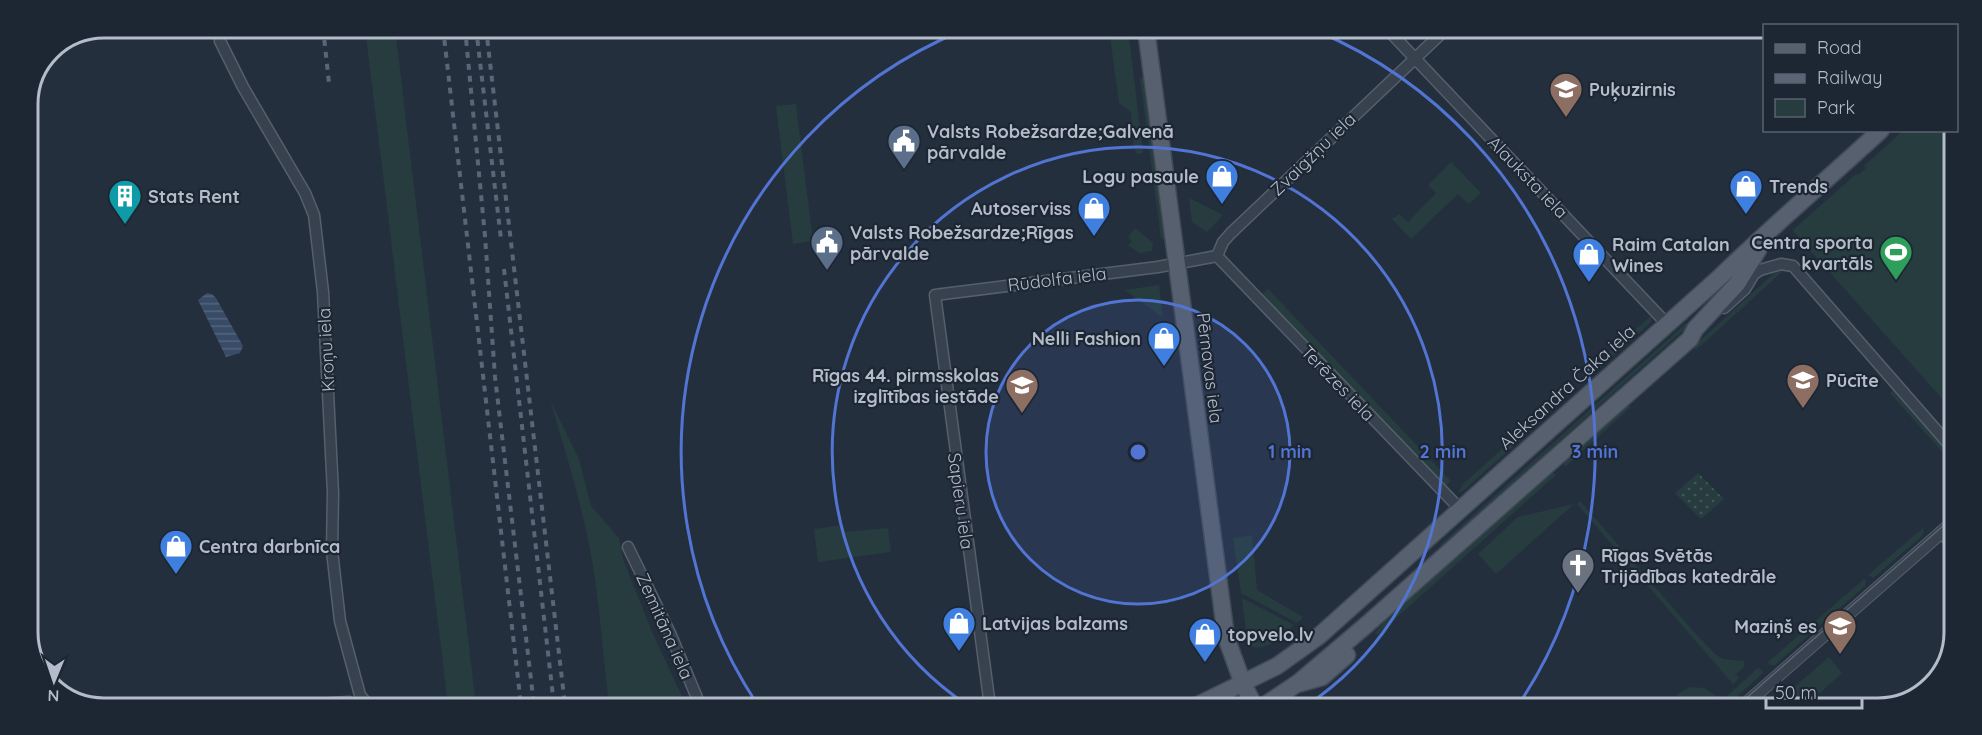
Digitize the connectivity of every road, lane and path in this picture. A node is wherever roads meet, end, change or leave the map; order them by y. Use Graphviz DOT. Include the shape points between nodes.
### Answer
graph roads {
  1 [pos="220,38"];
  2 [pos="1147,38"];
  3 [pos="1396,38"];
  4 [pos="1436,38"];
  5 [pos="1415,58"];
  6 [pos="1879,132"];
  7 [pos="1774,227"];
  8 [pos="1217,256"];
  9 [pos="1178,263"];
  10 [pos="935,295"];
  11 [pos="1668,324"];
  12 [pos="1690,339"];
  13 [pos="1944,439"];
  14 [pos="1460,509"];
  15 [pos="1944,530"];
  16 [pos="1941,532"];
  17 [pos="1944,535"];
  18 [pos="628,547"];
  19 [pos="1243,684"];
  20 [pos="360,695"];
  21 [pos="356,698"];
  22 [pos="362,698"];
  23 [pos="697,698"];
  24 [pos="989,698"];
  25 [pos="1213,698"];
  26 [pos="1251,698"];
  27 [pos="1275,698"];
  28 [pos="1752,698"];
  1 -- 20 [label="street, Kroņu iela" via="314,214 323,292 333,493 332,551 340,621"];
  2 -- 9 [label="main road, Pērnavas iela"];
  3 -- 5 [label="street, Alauksta iela"];
  4 -- 5 [label="street, Zvaigžņu iela"];
  5 -- 8 [label="street, Zvaigžņu iela" via="1231,233"];
  5 -- 11 [label="street, Alauksta iela"];
  6 -- 7 [label="main road, Aleksandra Čaka iela"];
  7 -- 11 [label="main road, Aleksandra Čaka iela"];
  7 -- 12 [label="main road, Aleksandra Čaka iela" via="1737,284"];
  8 -- 9 [label="street"];
  8 -- 14 [label="street, Terēzes iela"];
  9 -- 10 [label="street, Rūdolfa iela"];
  9 -- 19 [label="main road, Pērnavas iela" via="1226,637"];
  10 -- 24 [label="street, Sapieru iela"];
  11 -- 14 [label="main road, Aleksandra Čaka iela"];
  12 -- 13 [label="street, Aleksandra Čaka iela" via="1750,284 1754,274 1787,264 1803,276"];
  12 -- 27 [label="main road, Aleksandra Čaka iela" via="1364,627 1359,645 1322,677 1298,683"];
  14 -- 19 [label="main road, Aleksandra Čaka iela" via="1319,636"];
  15 -- 16 [label="street"];
  16 -- 17 [label="street"];
  16 -- 28 [label="street"];
  18 -- 23 [label="street, Zemitāna iela"];
  19 -- 25 [label="main road, Aleksandra Čaka iela"];
  19 -- 26 [label="main road, Pērnavas iela"];
  20 -- 21 [label="street"];
  20 -- 22 [label="street, Kroņu iela"];
}
